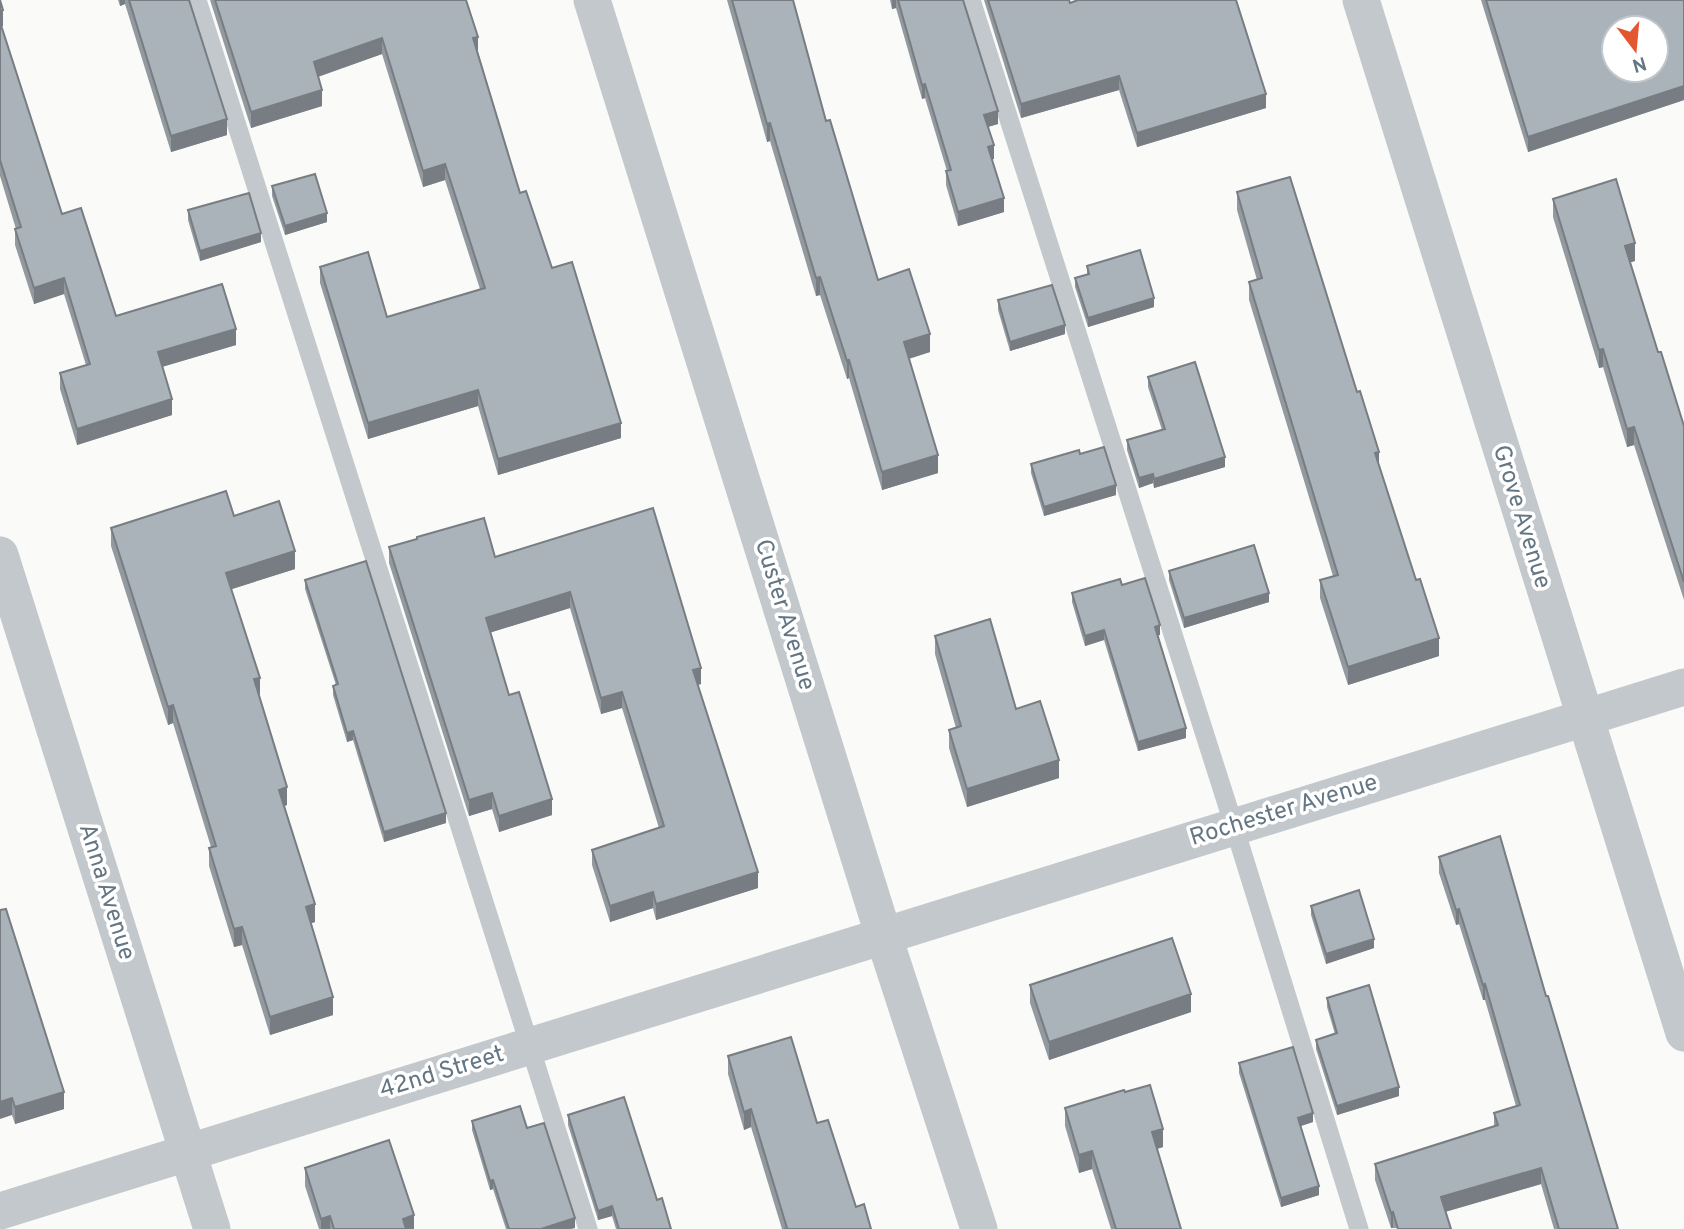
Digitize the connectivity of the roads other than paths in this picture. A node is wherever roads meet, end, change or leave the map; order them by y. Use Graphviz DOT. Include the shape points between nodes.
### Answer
graph roads {
  1 [pos="197,0"];
  2 [pos="592,0"];
  3 [pos="971,0"];
  4 [pos="1361,0"];
  5 [pos="0,555"];
  6 [pos="1684,687"];
  7 [pos="1584,719"];
  8 [pos="1234,826"];
  9 [pos="884,937"];
  10 [pos="1684,1033"];
  11 [pos="528,1045"];
  12 [pos="187,1152"];
  13 [pos="0,1211"];
  14 [pos="212,1229"];
  15 [pos="588,1229"];
  16 [pos="979,1229"];
  17 [pos="1359,1229"];
  1 -- 11 [label="lane"];
  2 -- 9 [label="street, Custer Avenue"];
  3 -- 8 [label="lane"];
  4 -- 7 [label="street, Grove Avenue"];
  5 -- 12 [label="street, Anna Avenue"];
  6 -- 7 [label="street, Rochester Avenue"];
  7 -- 8 [label="street, Rochester Avenue"];
  7 -- 10 [label="street, Grove Avenue"];
  8 -- 9 [label="street, Rochester Avenue"];
  8 -- 17 [label="lane"];
  9 -- 11 [label="street, 42nd Street"];
  9 -- 16 [label="street, Custer Avenue"];
  11 -- 12 [label="street, 42nd Street"];
  11 -- 15 [label="lane"];
  12 -- 13 [label="street, 42nd Street"];
  12 -- 14 [label="street, Anna Avenue"];
}
